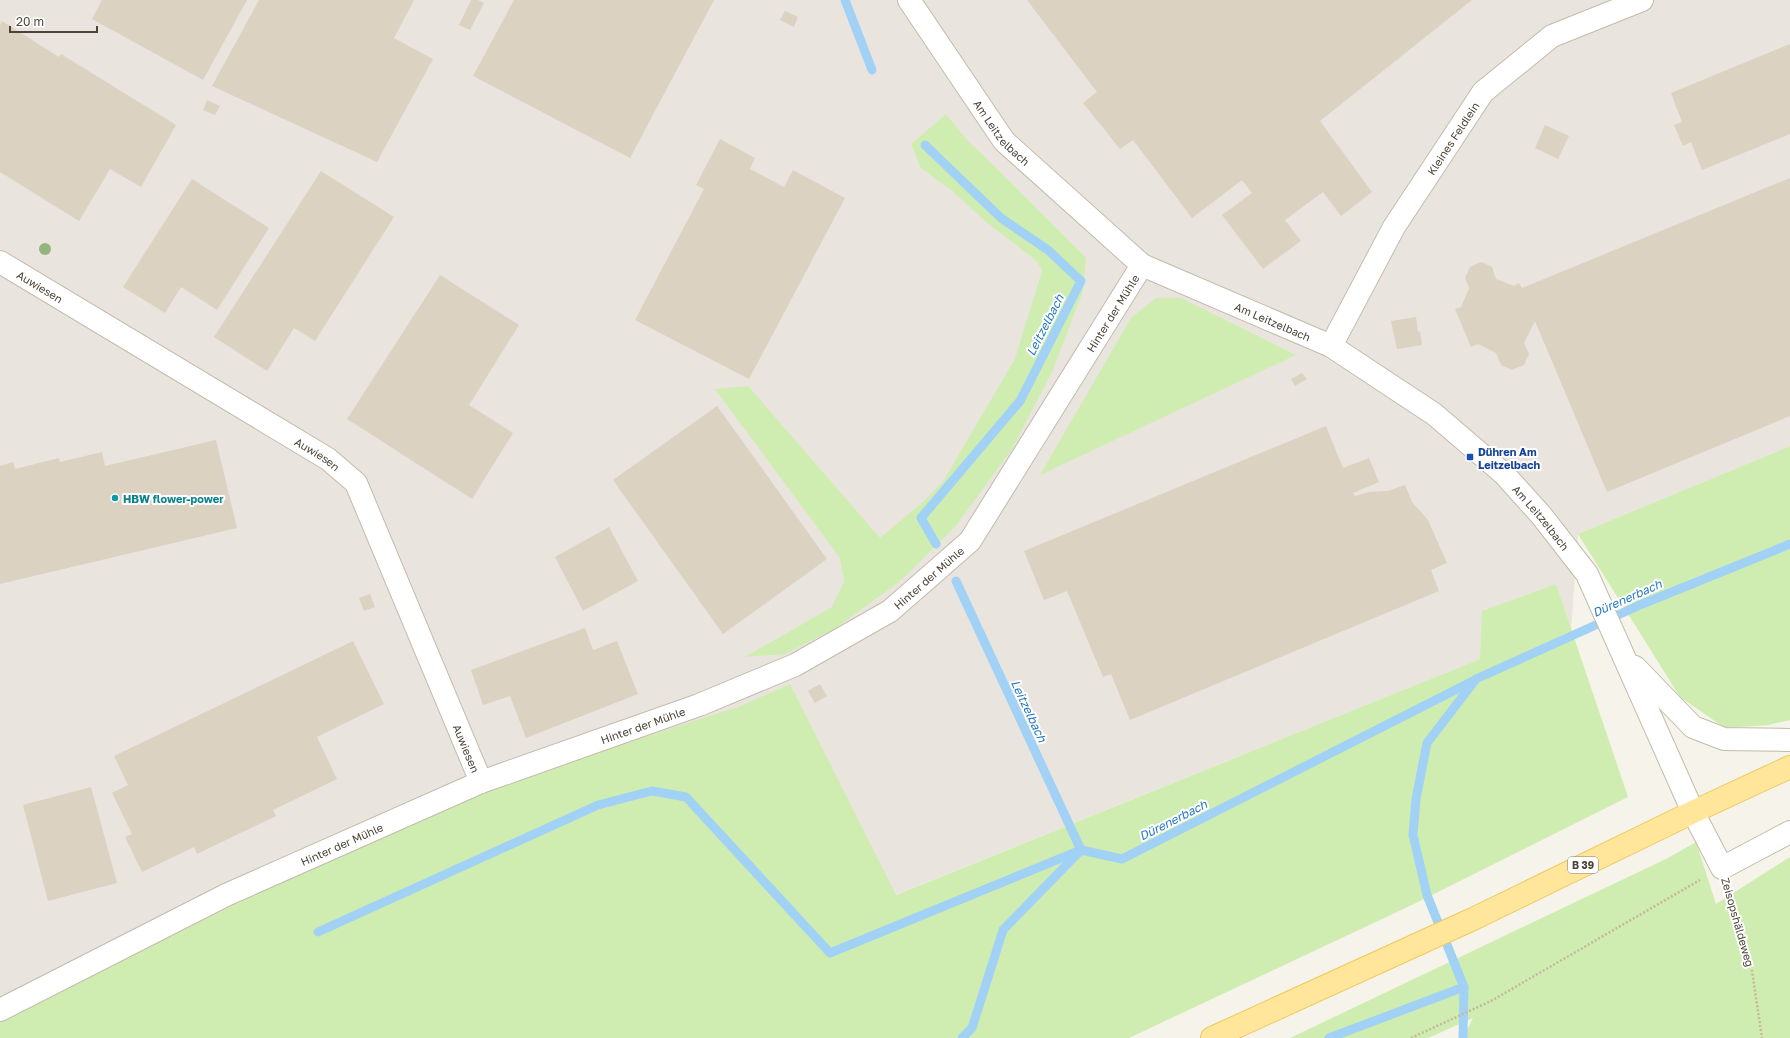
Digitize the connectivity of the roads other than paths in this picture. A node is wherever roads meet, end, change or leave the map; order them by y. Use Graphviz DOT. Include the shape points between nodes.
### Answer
graph roads {
  1 [pos="909,0"];
  2 [pos="1642,0"];
  3 [pos="0,262"];
  4 [pos="1142,265"];
  5 [pos="1331,346"];
  6 [pos="1620,647"];
  7 [pos="1790,740"];
  8 [pos="1790,767"];
  9 [pos="481,782"];
  10 [pos="1692,812"];
  11 [pos="1790,832"];
  12 [pos="0,1010"];
  13 [pos="1212,1038"];
  1 -- 4 [label="street, Am Leitzelbach" via="1004,141"];
  2 -- 5 [label="street, Kleines Feldlein" via="1552,36 1482,92 1394,227"];
  3 -- 9 [label="street, Auwiesen" via="328,458 356,483"];
  4 -- 5 [label="street, Am Leitzelbach"];
  4 -- 9 [label="street, Hinter der Mühle" via="970,541 890,611 795,665 699,705"];
  5 -- 6 [label="street, Am Leitzelbach" via="1434,414 1504,474 1541,515 1586,574"];
  6 -- 7 [label="street, Am Leitzelbach" via="1693,726 1724,739"];
  6 -- 10 [label="street, Am Leitzelbach"];
  8 -- 10 [label="main road, B 39"];
  9 -- 12 [label="street, Hinter der Mühle" via="226,896"];
  10 -- 11 [label="street, Zeisopshäldeweg" via="1722,868"];
  10 -- 13 [label="main road, B 39" via="1473,919"];
}
